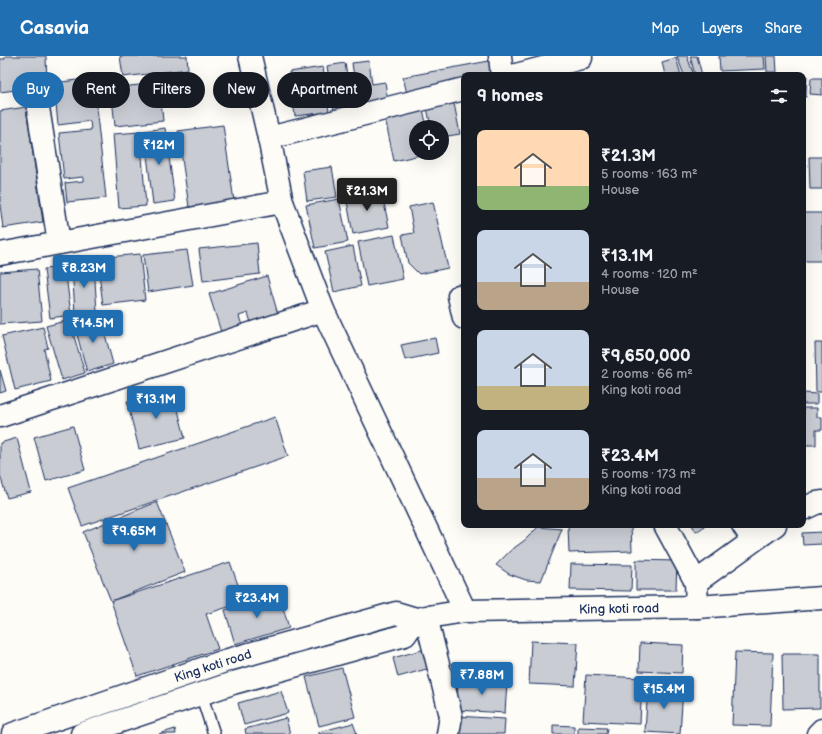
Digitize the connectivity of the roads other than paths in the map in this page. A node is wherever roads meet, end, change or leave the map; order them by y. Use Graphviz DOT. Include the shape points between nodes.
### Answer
graph roads {
  1 [pos="250,56"];
  2 [pos="500,56"];
  3 [pos="581,58"];
  4 [pos="502,72"];
  5 [pos="527,72"];
  6 [pos="461,90"];
  7 [pos="38,108"];
  8 [pos="269,138"];
  9 [pos="282,202"];
  10 [pos="59,243"];
  11 [pos="0,254"];
  12 [pos="459,296"];
  13 [pos="461,305"];
  14 [pos="323,310"];
  15 [pos="0,416"];
  16 [pos="822,502"];
  17 [pos="806,508"];
  18 [pos="667,528"];
  19 [pos="765,528"];
  20 [pos="748,533"];
  21 [pos="696,582"];
  22 [pos="822,598"];
  23 [pos="697,607"];
  24 [pos="465,611"];
  25 [pos="421,618"];
  26 [pos="201,694"];
  27 [pos="822,730"];
  28 [pos="13,734"];
  29 [pos="82,734"];
  30 [pos="214,734"];
  31 [pos="448,734"];
  32 [pos="818,734"];
  1 -- 8 [label="street"];
  2 -- 4 [label="street"];
  3 -- 5 [label="street"];
  6 -- 8 [label="street"];
  7 -- 10 [label="street"];
  8 -- 9 [label="street"];
  9 -- 10 [label="street"];
  9 -- 14 [label="street"];
  10 -- 11 [label="street"];
  12 -- 13 [label="street"];
  14 -- 15 [label="street"];
  14 -- 24 [label="street"];
  16 -- 17 [label="street"];
  18 -- 21 [label="street"];
  19 -- 20 [label="street"];
  20 -- 21 [label="street"];
  21 -- 23 [label="street"];
  22 -- 23 [label="street, King koti road"];
  23 -- 24 [label="street, King koti road"];
  24 -- 25 [label="street, King koti road"];
  25 -- 26 [label="street, King koti road" via="405,636"];
  25 -- 28 [label="street, King koti road" via="396,613 228,660"];
  25 -- 31 [label="street" via="451,716"];
  26 -- 29 [label="street, King koti road"];
  26 -- 30 [label="lane"];
  27 -- 32 [label="street"];
}
